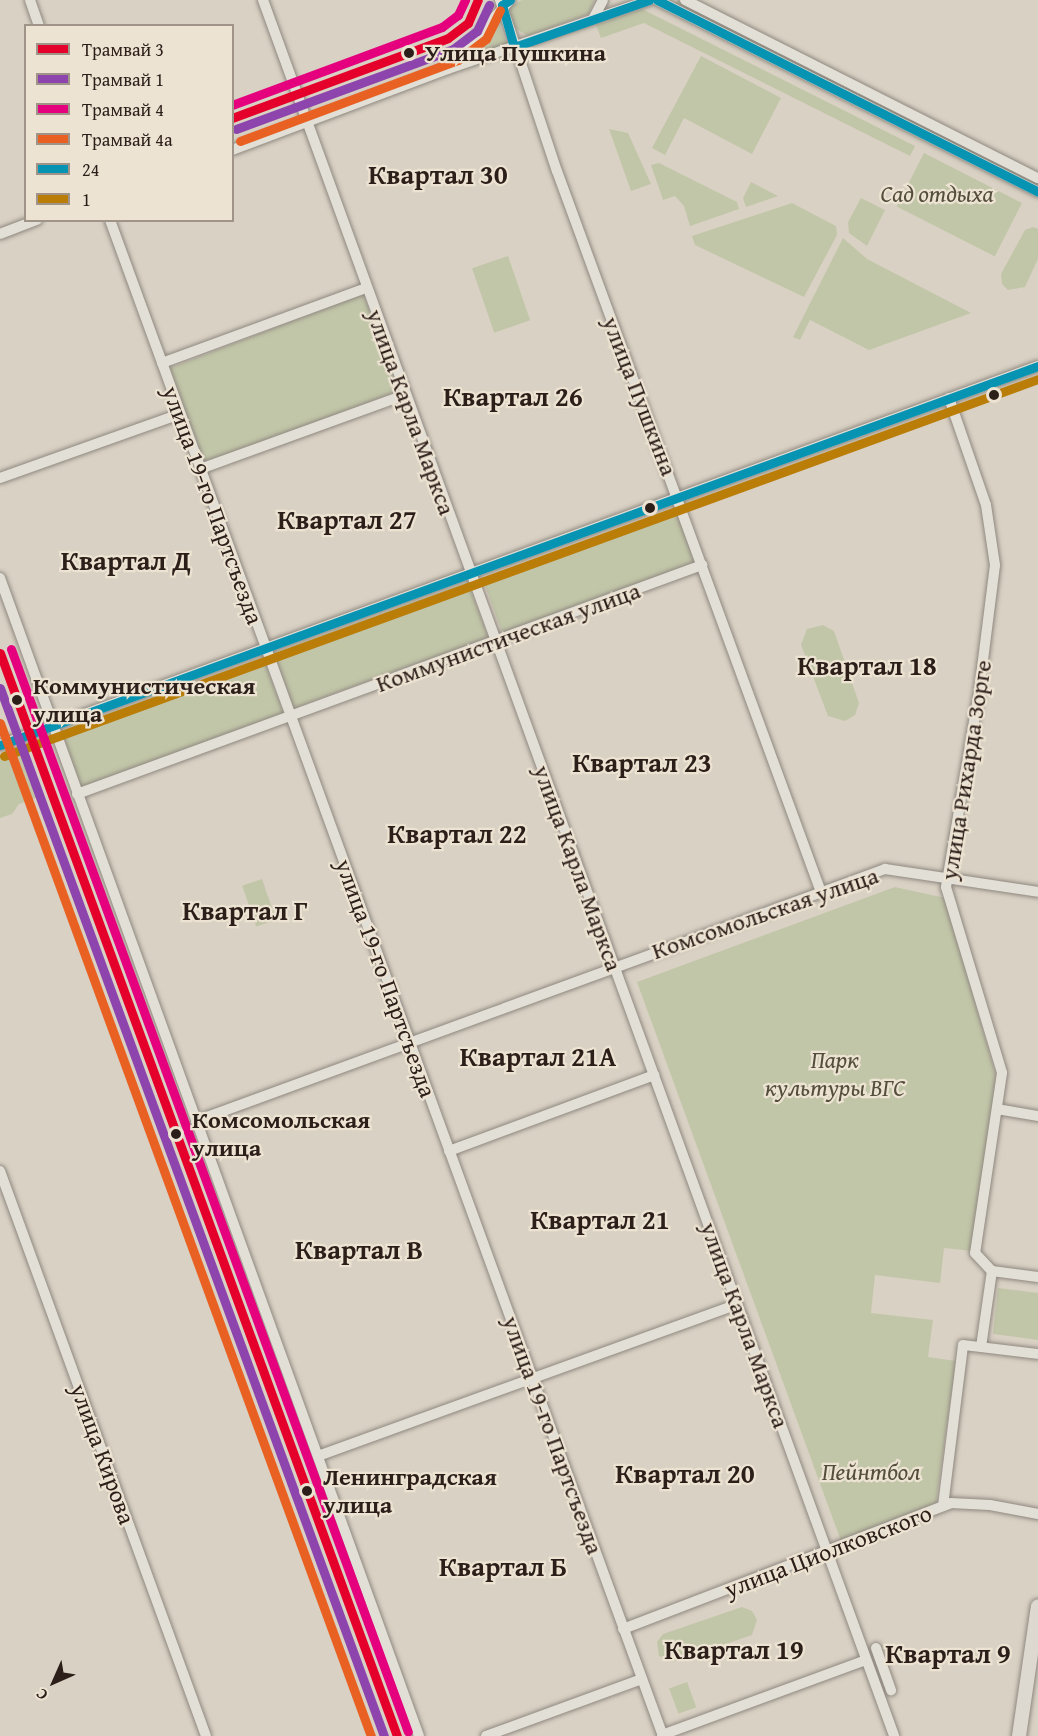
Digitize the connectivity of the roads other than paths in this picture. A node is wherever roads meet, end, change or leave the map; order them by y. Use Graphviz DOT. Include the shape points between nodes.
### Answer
graph roads {
  1 [pos="30,0"];
  2 [pos="262,0"];
  3 [pos="603,0"];
  4 [pos="649,0"];
  5 [pos="657,0"];
  6 [pos="685,0"];
  7 [pos="504,2"];
  8 [pos="593,19"];
  9 [pos="38,24"];
  10 [pos="514,47"];
  11 [pos="448,69"];
  12 [pos="307,122"];
  13 [pos="934,124"];
  14 [pos="928,137"];
  15 [pos="234,149"];
  16 [pos="1038,178"];
  17 [pos="1038,192"];
  18 [pos="32,222"];
  19 [pos="111,222"];
  20 [pos="0,234"];
  21 [pos="366,288"];
  22 [pos="162,363"];
  23 [pos="1038,366"];
  24 [pos="404,395"];
  25 [pos="949,398"];
  26 [pos="180,414"];
  27 [pos="200,470"];
  28 [pos="0,478"];
  29 [pos="678,496"];
  30 [pos="702,565"];
  31 [pos="471,574"];
  32 [pos="0,578"];
  33 [pos="496,641"];
  34 [pos="265,649"];
  35 [pos="291,717"];
  36 [pos="52,726"];
  37 [pos="0,745"];
  38 [pos="77,794"];
  39 [pos="946,879"];
  40 [pos="821,892"];
  41 [pos="1038,892"];
  42 [pos="614,966"];
  43 [pos="410,1044"];
  44 [pos="654,1075"];
  45 [pos="997,1109"];
  46 [pos="1038,1116"];
  47 [pos="196,1121"];
  48 [pos="449,1151"];
  49 [pos="0,1171"];
  50 [pos="992,1271"];
  51 [pos="1038,1278"];
  52 [pos="737,1304"];
  53 [pos="981,1347"];
  54 [pos="1038,1354"];
  55 [pos="532,1378"];
  56 [pos="318,1456"];
  57 [pos="943,1506"];
  58 [pos="1038,1514"];
  59 [pos="828,1552"];
  60 [pos="1038,1606"];
  61 [pos="623,1629"];
  62 [pos="876,1648"];
  63 [pos="866,1660"];
  64 [pos="642,1679"];
  65 [pos="891,1690"];
  66 [pos="663,1735"];
  67 [pos="206,1736"];
  68 [pos="419,1736"];
  69 [pos="486,1736"];
  70 [pos="894,1736"];
  71 [pos="1019,1736"];
  1 -- 9 [label="street"];
  2 -- 12 [label="street, улица Карла Маркса"];
  3 -- 8 [label="street"];
  4 -- 8 [label="street"];
  5 -- 14 [label="street"];
  6 -- 13 [label="street"];
  7 -- 10 [label="street, улица Пушкина"];
  7 -- 11 [label="street" via="487,29"];
  8 -- 10 [label="street"];
  10 -- 11 [label="street"];
  10 -- 29 [label="street, улица Пушкина"];
  11 -- 12 [label="street"];
  12 -- 15 [label="street"];
  12 -- 21 [label="street, улица Карла Маркса"];
  13 -- 14 [label="street"];
  13 -- 16 [label="street"];
  14 -- 17 [label="street"];
  18 -- 20 [label="street"];
  19 -- 22 [label="street, улица 19-го Партсъезда"];
  21 -- 22 [label="street"];
  21 -- 24 [label="street, улица Карла Маркса"];
  22 -- 26 [label="street, улица 19-го Партсъезда"];
  23 -- 25 [label="street"];
  24 -- 27 [label="street"];
  24 -- 31 [label="street, улица Карла Маркса"];
  25 -- 29 [label="street"];
  25 -- 39 [label="street, улица Рихарда Зорге" via="987,505 995,565 970,753"];
  26 -- 27 [label="street, улица 19-го Партсъезда"];
  26 -- 28 [label="street"];
  27 -- 34 [label="street, улица 19-го Партсъезда"];
  29 -- 30 [label="street, улица Пушкина"];
  29 -- 31 [label="street"];
  30 -- 33 [label="street, Коммунистическая улица"];
  30 -- 40 [label="street, улица Пушкина"];
  31 -- 33 [label="street, улица Карла Маркса"];
  31 -- 34 [label="street"];
  32 -- 36 [label="street"];
  33 -- 35 [label="street, Коммунистическая улица"];
  33 -- 42 [label="street, улица Карла Маркса"];
  34 -- 35 [label="street, улица 19-го Партсъезда"];
  34 -- 36 [label="street"];
  35 -- 38 [label="street, Коммунистическая улица"];
  35 -- 43 [label="street, улица 19-го Партсъезда"];
  36 -- 37 [label="street"];
  36 -- 38 [label="street"];
  38 -- 47 [label="street"];
  39 -- 40 [label="street, Комсомольская улица" via="885,869"];
  39 -- 41 [label="street, Комсомольская улица"];
  39 -- 45 [label="street, улица Рихарда Зорге" via="1002,1073"];
  40 -- 42 [label="street, Комсомольская улица"];
  42 -- 43 [label="street, Комсомольская улица"];
  42 -- 44 [label="street, улица Карла Маркса"];
  43 -- 47 [label="street, Комсомольская улица"];
  43 -- 48 [label="street, улица 19-го Партсъезда"];
  44 -- 48 [label="street"];
  44 -- 52 [label="street, улица Карла Маркса"];
  45 -- 46 [label="street"];
  45 -- 50 [label="street, улица Рихарда Зорге" via="975,1253"];
  47 -- 56 [label="street"];
  48 -- 55 [label="street, улица 19-го Партсъезда"];
  49 -- 67 [label="street, улица Кирова"];
  50 -- 51 [label="street"];
  50 -- 53 [label="street"];
  52 -- 55 [label="street"];
  52 -- 59 [label="street, улица Карла Маркса"];
  53 -- 54 [label="street"];
  53 -- 57 [label="street" via="963,1345"];
  55 -- 56 [label="street"];
  55 -- 61 [label="street, улица 19-го Партсъезда"];
  56 -- 68 [label="street"];
  57 -- 58 [label="street, улица Циолковского" via="990,1505"];
  57 -- 59 [label="street, улица Циолковского"];
  59 -- 61 [label="street, улица Циолковского"];
  59 -- 63 [label="street, улица Карла Маркса"];
  60 -- 71 [label="main road"];
  61 -- 64 [label="street, улица 19-го Партсъезда"];
  62 -- 65 [label="street"];
  63 -- 66 [label="street"];
  63 -- 70 [label="street, улица Карла Маркса"];
  64 -- 66 [label="street, улица 19-го Партсъезда"];
  64 -- 69 [label="street"];
}
